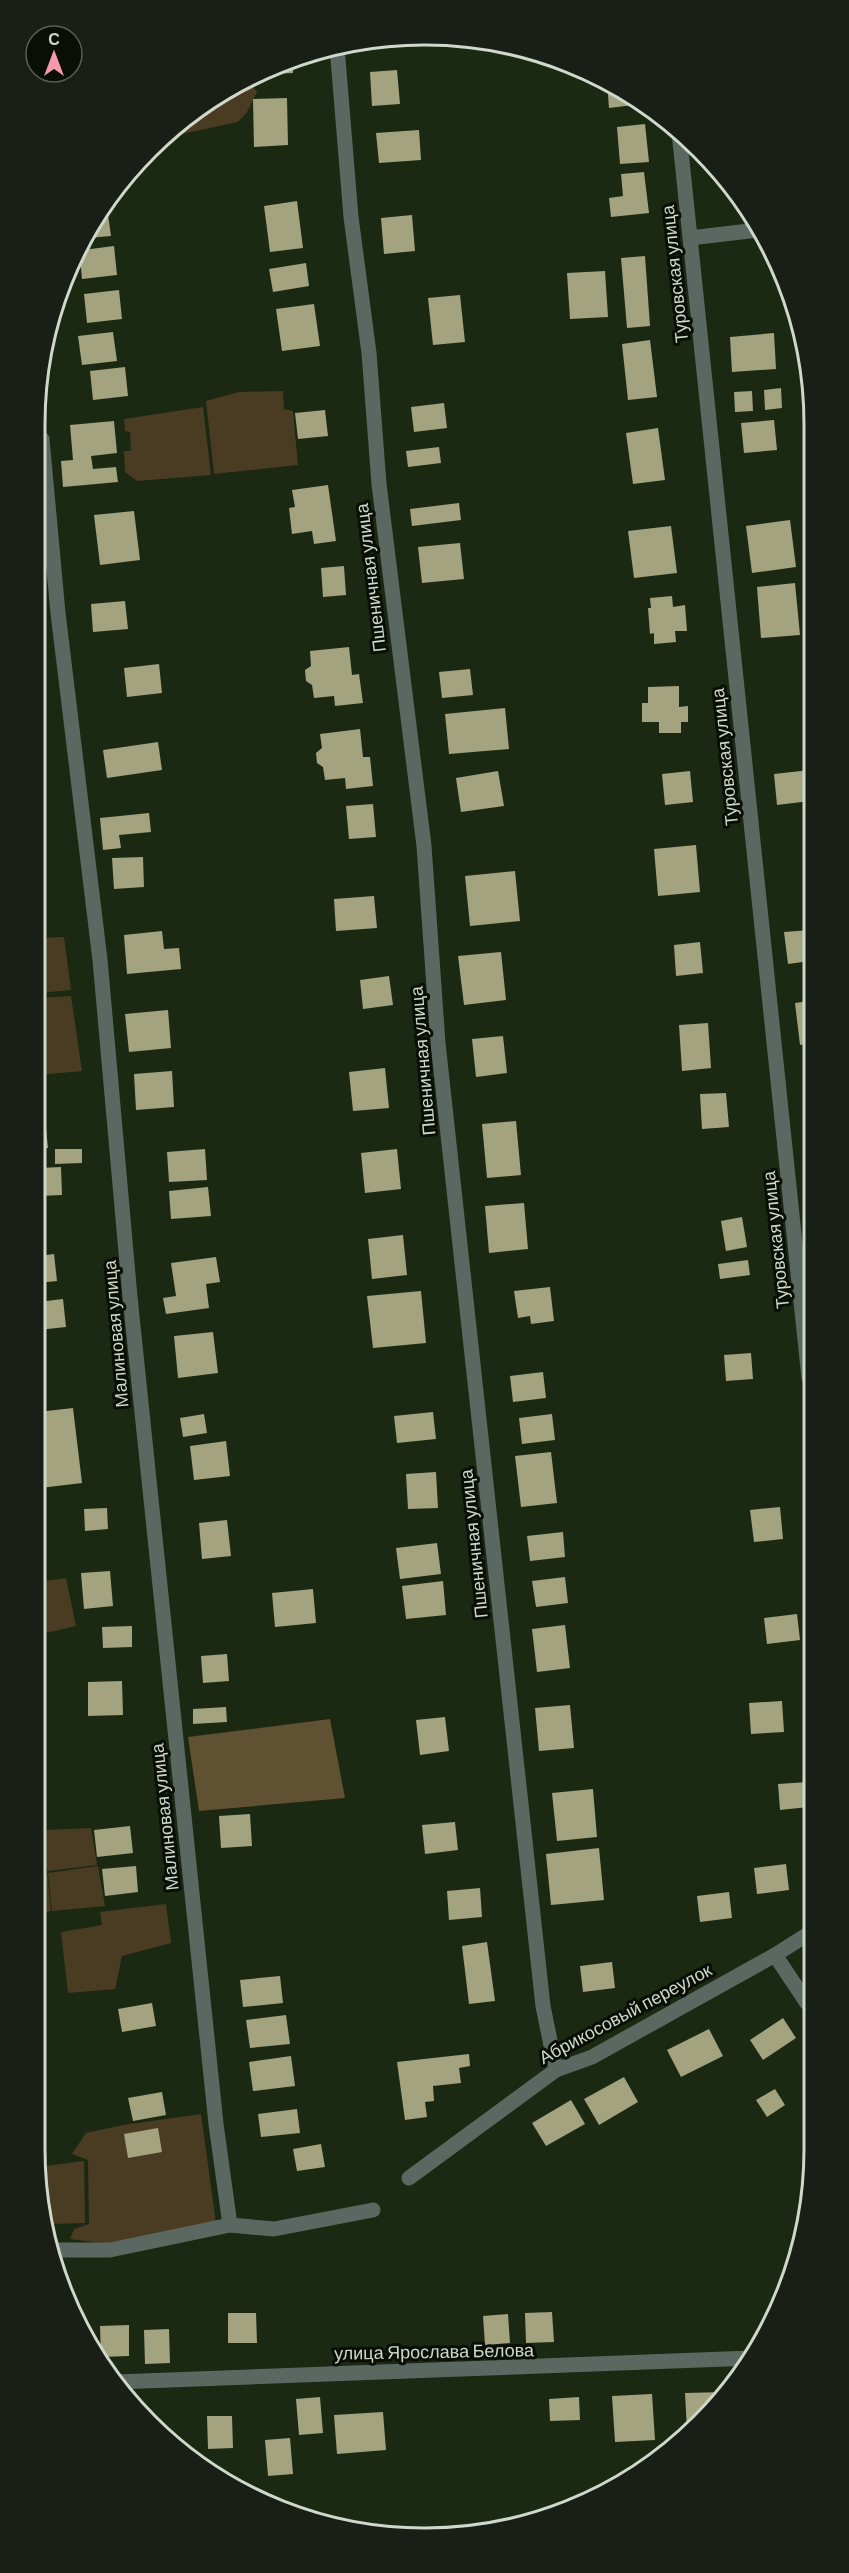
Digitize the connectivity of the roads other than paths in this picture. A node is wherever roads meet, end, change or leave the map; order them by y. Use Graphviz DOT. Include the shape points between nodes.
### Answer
graph roads {
  1 [pos="337,55"];
  2 [pos="680,144"];
  3 [pos="750,231"];
  4 [pos="690,238"];
  5 [pos="45,472"];
  6 [pos="804,1330"];
  7 [pos="804,1937"];
  8 [pos="775,1955"];
  9 [pos="804,1998"];
  10 [pos="556,2070"];
  11 [pos="409,2178"];
  12 [pos="373,2210"];
  13 [pos="230,2224"];
  14 [pos="59,2250"];
  15 [pos="740,2359"];
  16 [pos="124,2382"];
  1 -- 10 [label="street, Пшеничная улица" via="351,217 369,353 381,508 424,846 442,1079 543,2006"];
  2 -- 4 [label="street, Туровская улица"];
  3 -- 4 [label="street"];
  4 -- 6 [label="street, Туровская улица"];
  5 -- 13 [label="street, Малиновая улица" via="100,960 132,1320 214,2113"];
  7 -- 8 [label="street, Абрикосовый переулок"];
  8 -- 9 [label="street"];
  8 -- 10 [label="street, Абрикосовый переулок" via="592,2057"];
  10 -- 11 [label="street, Абрикосовый переулок"];
  12 -- 13 [label="street" via="274,2229"];
  13 -- 14 [label="street" via="110,2250"];
  15 -- 16 [label="street, улица Ярослава Белова"];
}
